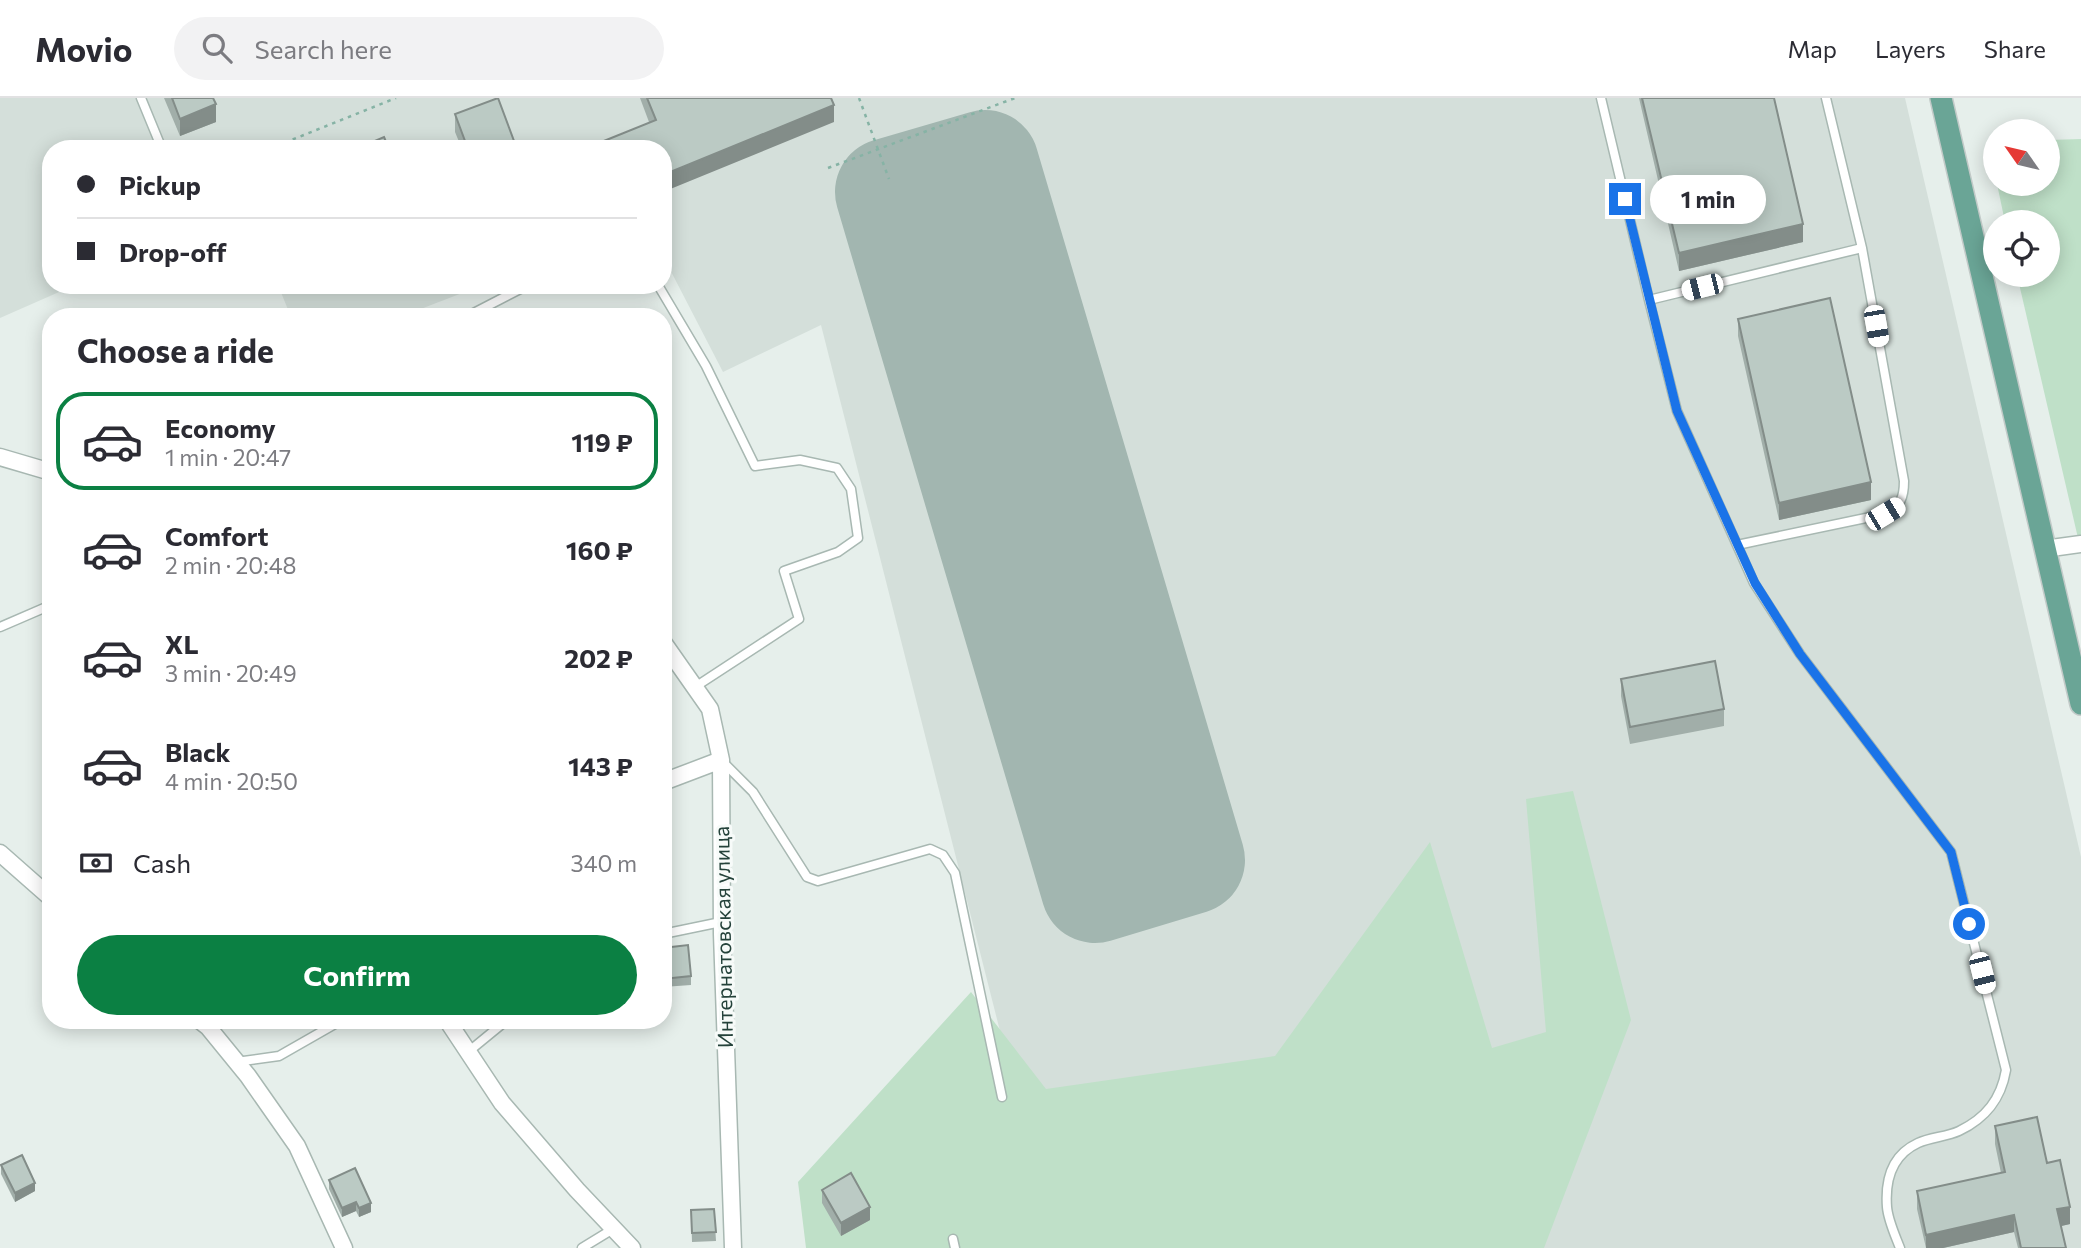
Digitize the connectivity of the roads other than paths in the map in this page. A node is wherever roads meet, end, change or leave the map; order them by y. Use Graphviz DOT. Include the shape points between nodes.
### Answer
graph roads {
  1 [pos="141,98"];
  2 [pos="1601,98"];
  3 [pos="1826,98"];
  4 [pos="1941,98"];
  5 [pos="158,140"];
  6 [pos="1862,248"];
  7 [pos="511,294"];
  8 [pos="1648,300"];
  9 [pos="483,308"];
  10 [pos="672,310"];
  11 [pos="0,457"];
  12 [pos="42,469"];
  13 [pos="2081,544"];
  14 [pos="1737,545"];
  15 [pos="2044,549"];
  16 [pos="42,609"];
  17 [pos="0,627"];
  18 [pos="672,655"];
  19 [pos="695,687"];
  20 [pos="2081,704"];
  21 [pos="721,760"];
  22 [pos="672,779"];
  23 [pos="0,853"];
  24 [pos="42,890"];
  25 [pos="721,922"];
  26 [pos="672,932"];
  27 [pos="210,1029"];
  28 [pos="326,1029"];
  29 [pos="453,1029"];
  30 [pos="496,1029"];
  31 [pos="468,1052"];
  32 [pos="236,1062"];
  33 [pos="1002,1097"];
  34 [pos="613,1229"];
  35 [pos="344,1248"];
  36 [pos="582,1248"];
  37 [pos="632,1248"];
  38 [pos="733,1248"];
  39 [pos="1900,1248"];
  1 -- 5 [label="lane"];
  2 -- 8 [label="lane"];
  3 -- 6 [label="lane"];
  4 -- 15 [label="main road"];
  6 -- 8 [label="lane"];
  6 -- 14 [label="lane" via="1905,481 1904,497 1885,514"];
  7 -- 9 [label="lane"];
  8 -- 14 [label="lane" via="1677,411"];
  10 -- 19 [label="lane" via="706,366 755,466 800,460 836,468 851,489 858,538 838,552 784,571 799,619"];
  11 -- 12 [label="street"];
  13 -- 15 [label="street"];
  14 -- 39 [label="lane" via="1800,654 1951,852 2006,1070 2003,1089 1989,1111 1959,1131 1917,1143 1896,1158 1886,1208"];
  15 -- 20 [label="main road"];
  16 -- 17 [label="lane"];
  18 -- 19 [label="street, Интернатовская улица"];
  19 -- 21 [label="street, Интернатовская улица" via="710,709"];
  21 -- 22 [label="street"];
  21 -- 25 [label="street, Интернатовская улица"];
  21 -- 33 [label="lane" via="753,792 807,877 818,881 930,849 943,855 955,873"];
  23 -- 24 [label="street"];
  25 -- 26 [label="lane"];
  25 -- 38 [label="street, Интернатовская улица"];
  27 -- 32 [label="street"];
  28 -- 32 [label="lane" via="279,1056"];
  29 -- 31 [label="street"];
  30 -- 31 [label="lane"];
  31 -- 34 [label="street" via="502,1103"];
  32 -- 35 [label="street" via="297,1146"];
  34 -- 36 [label="lane"];
  34 -- 37 [label="street"];
}
